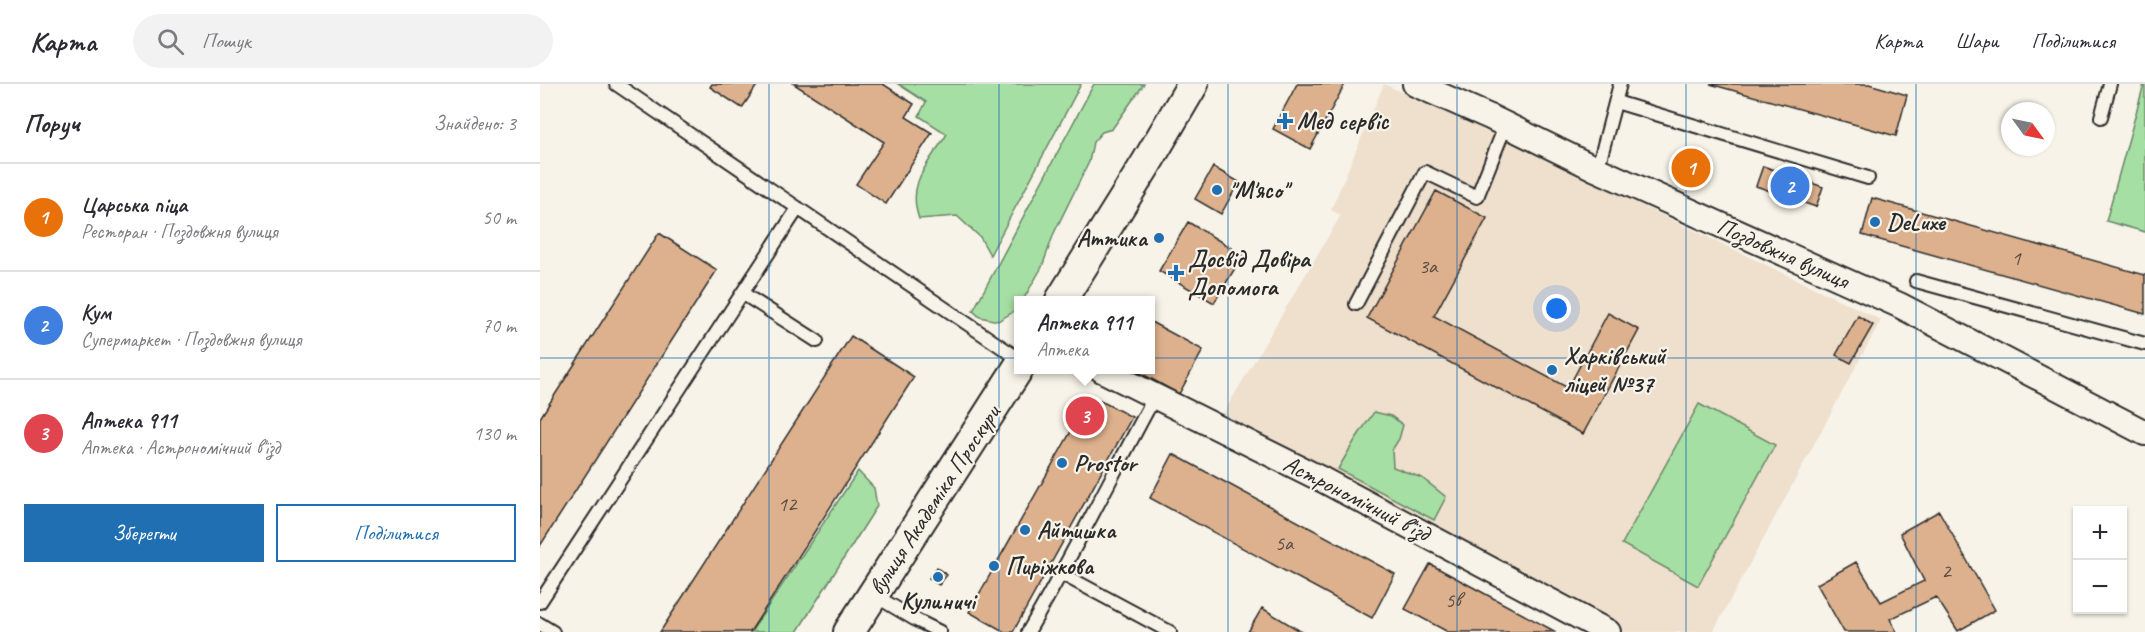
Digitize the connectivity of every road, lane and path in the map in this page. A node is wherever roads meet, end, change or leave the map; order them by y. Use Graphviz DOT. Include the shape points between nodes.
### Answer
graph roads {
  1 [pos="616,84"];
  2 [pos="1193,84"];
  3 [pos="1416,84"];
  4 [pos="1620,84"];
  5 [pos="2110,84"];
  6 [pos="1616,102"];
  7 [pos="2101,117"];
  8 [pos="1506,124"];
  9 [pos="1594,168"];
  10 [pos="1868,178"];
  11 [pos="798,208"];
  12 [pos="1916,281"];
  13 [pos="742,294"];
  14 [pos="1064,296"];
  15 [pos="1356,304"];
  16 [pos="817,341"];
  17 [pos="2145,344"];
  18 [pos="1014,356"];
  19 [pos="1015,374"];
  20 [pos="1112,374"];
  21 [pos="1155,396"];
  22 [pos="2145,432"];
  23 [pos="1062,574"];
  24 [pos="874,595"];
  25 [pos="540,602"];
  26 [pos="540,624"];
  27 [pos="924,628"];
  28 [pos="553,632"];
  29 [pos="849,632"];
  30 [pos="940,632"];
  31 [pos="1028,632"];
  32 [pos="1170,632"];
  33 [pos="1608,632"];
  1 -- 11 [label="lane"];
  2 -- 14 [label="street"];
  3 -- 8 [label="street, Поздовжня вулиця"];
  4 -- 6 [label="lane"];
  5 -- 7 [label="lane"];
  6 -- 9 [label="lane"];
  6 -- 10 [label="lane"];
  8 -- 9 [label="street, Поздовжня вулиця"];
  8 -- 15 [label="lane" via="1477,197 1425,172"];
  9 -- 22 [label="street, Поздовжня вулиця" via="1899,305"];
  11 -- 13 [label="lane"];
  11 -- 18 [label="lane"];
  12 -- 17 [label="lane"];
  13 -- 16 [label="lane"];
  13 -- 25 [label="lane"];
  19 -- 24 [label="street, вулиця Академіка Проскури"];
  20 -- 21 [label="street, Астрономічний в'їзд"];
  21 -- 23 [label="lane"];
  21 -- 33 [label="street, Астрономічний в'їзд" via="1323,480"];
  23 -- 31 [label="lane"];
  23 -- 32 [label="lane"];
  24 -- 27 [label="lane"];
  24 -- 29 [label="street, вулиця Академіка Проскури"];
  26 -- 28 [label="lane"];
  27 -- 30 [label="lane"];
}
